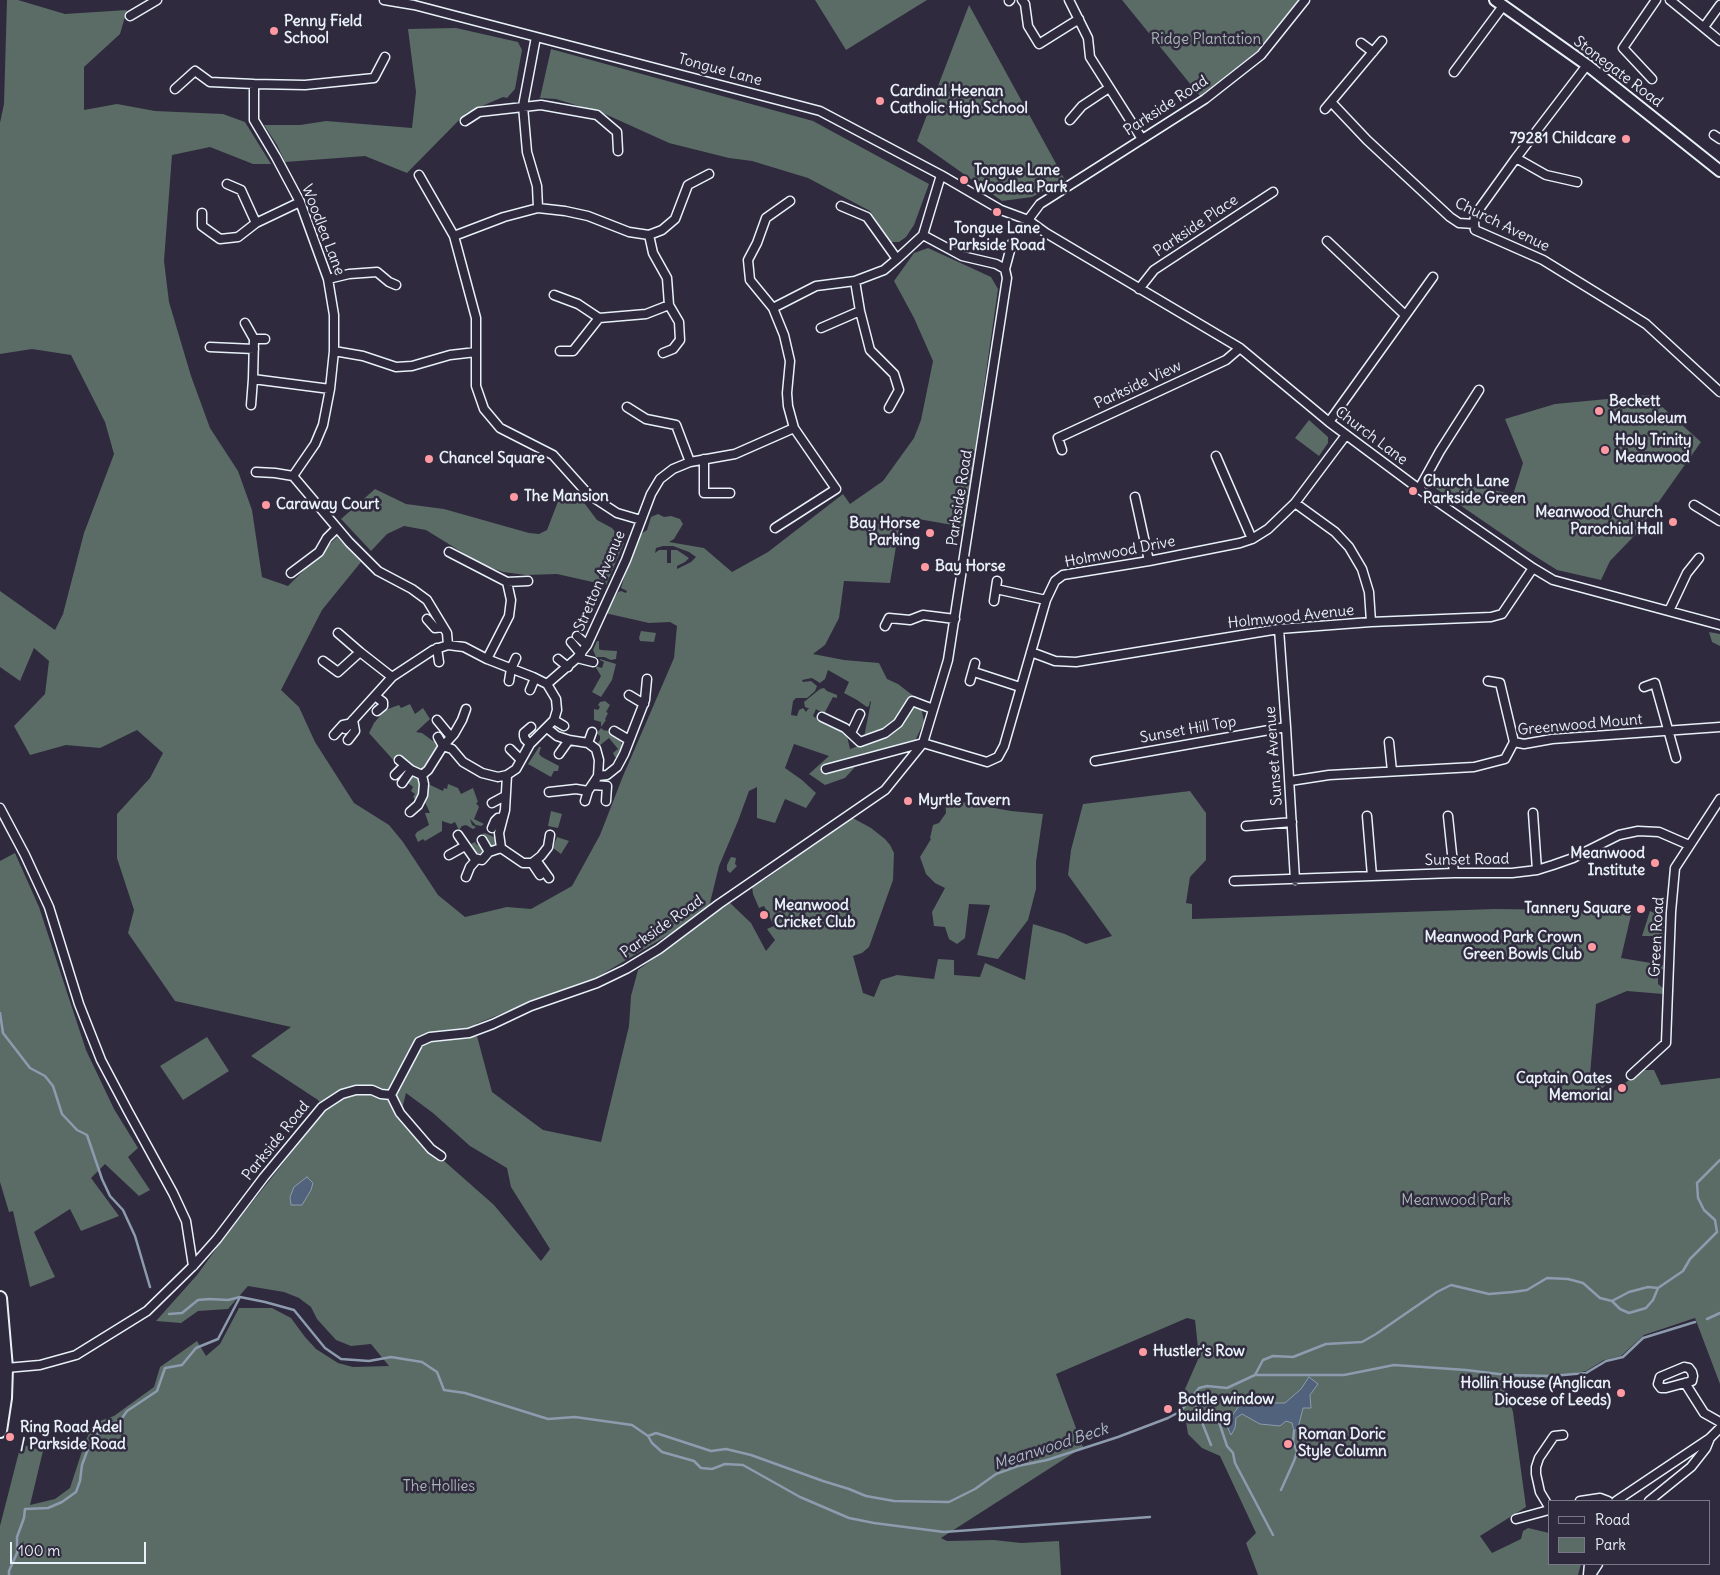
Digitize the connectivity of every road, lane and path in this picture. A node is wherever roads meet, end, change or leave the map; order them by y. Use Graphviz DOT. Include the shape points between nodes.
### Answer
graph roads {
  1 [pos="157,0"];
  2 [pos="384,0"];
  3 [pos="1022,0"];
  4 [pos="1069,0"];
  5 [pos="1305,0"];
  6 [pos="1656,0"];
  7 [pos="1670,0"];
  8 [pos="1499,3"];
  9 [pos="1720,5"];
  10 [pos="130,16"];
  11 [pos="1079,18"];
  12 [pos="1704,27"];
  13 [pos="536,38"];
  14 [pos="1382,41"];
  15 [pos="1720,41"];
  16 [pos="1361,43"];
  17 [pos="1373,52"];
  18 [pos="385,57"];
  19 [pos="1587,65"];
  20 [pos="1454,72"];
  21 [pos="1652,79"];
  22 [pos="254,84"];
  23 [pos="1109,88"];
  24 [pos="175,89"];
  25 [pos="1332,103"];
  26 [pos="523,106"];
  27 [pos="1325,109"];
  28 [pos="1070,120"];
  29 [pos="465,121"];
  30 [pos="1142,139"];
  31 [pos="618,151"];
  32 [pos="1516,158"];
  33 [pos="1720,171"];
  34 [pos="709,174"];
  35 [pos="419,175"];
  36 [pos="941,175"];
  37 [pos="1577,182"];
  38 [pos="227,184"];
  39 [pos="1273,192"];
  40 [pos="790,201"];
  41 [pos="300,202"];
  42 [pos="841,206"];
  43 [pos="538,208"];
  44 [pos="202,213"];
  45 [pos="1028,220"];
  46 [pos="256,223"];
  47 [pos="1474,224"];
  48 [pos="650,235"];
  49 [pos="922,235"];
  50 [pos="454,236"];
  51 [pos="1327,241"];
  52 [pos="1012,243"];
  53 [pos="897,259"];
  54 [pos="1005,269"];
  55 [pos="1433,277"];
  56 [pos="328,279"];
  57 [pos="855,281"];
  58 [pos="396,285"];
  59 [pos="1139,289"];
  60 [pos="554,295"];
  61 [pos="670,305"];
  62 [pos="773,308"];
  63 [pos="860,311"];
  64 [pos="1405,315"];
  65 [pos="599,318"];
  66 [pos="245,323"];
  67 [pos="821,328"];
  68 [pos="254,339"];
  69 [pos="265,339"];
  70 [pos="210,347"];
  71 [pos="1240,348"];
  72 [pos="254,349"];
  73 [pos="334,351"];
  74 [pos="560,351"];
  75 [pos="476,352"];
  76 [pos="663,354"];
  77 [pos="253,379"];
  78 [pos="330,388"];
  79 [pos="1479,390"];
  80 [pos="1720,392"];
  81 [pos="250,405"];
  82 [pos="627,407"];
  83 [pos="890,408"];
  84 [pos="1329,422"];
  85 [pos="794,428"];
  86 [pos="1346,435"];
  87 [pos="1062,450"];
  88 [pos="1216,456"];
  89 [pos="704,460"];
  90 [pos="690,462"];
  91 [pos="256,472"];
  92 [pos="293,476"];
  93 [pos="1419,490"];
  94 [pos="730,493"];
  95 [pos="1135,497"];
  96 [pos="1295,503"];
  97 [pos="1694,505"];
  98 [pos="641,520"];
  99 [pos="1720,521"];
  100 [pos="337,528"];
  101 [pos="775,528"];
  102 [pos="1252,539"];
  103 [pos="449,552"];
  104 [pos="1700,558"];
  105 [pos="1149,561"];
  106 [pos="1533,568"];
  107 [pos="291,573"];
  108 [pos="528,581"];
  109 [pos="507,582"];
  110 [pos="994,600"];
  111 [pos="1046,600"];
  112 [pos="1669,611"];
  113 [pos="427,619"];
  114 [pos="955,620"];
  115 [pos="1371,622"];
  116 [pos="1720,625"];
  117 [pos="884,626"];
  118 [pos="444,627"];
  119 [pos="1279,630"];
  120 [pos="338,633"];
  121 [pos="577,636"];
  122 [pos="571,642"];
  123 [pos="448,644"];
  124 [pos="587,645"];
  125 [pos="436,648"];
  126 [pos="360,652"];
  127 [pos="1031,652"];
  128 [pos="579,656"];
  129 [pos="516,658"];
  130 [pos="487,659"];
  131 [pos="558,659"];
  132 [pos="323,661"];
  133 [pos="439,662"];
  134 [pos="593,662"];
  135 [pos="975,663"];
  136 [pos="568,667"];
  137 [pos="511,669"];
  138 [pos="974,672"];
  139 [pos="392,677"];
  140 [pos="535,678"];
  141 [pos="648,679"];
  142 [pos="509,681"];
  143 [pos="970,681"];
  144 [pos="1488,681"];
  145 [pos="547,684"];
  146 [pos="1644,686"];
  147 [pos="1020,687"];
  148 [pos="530,690"];
  149 [pos="629,695"];
  150 [pos="375,696"];
  151 [pos="644,704"];
  152 [pos="466,709"];
  153 [pos="933,709"];
  154 [pos="376,711"];
  155 [pos="860,714"];
  156 [pos="822,717"];
  157 [pos="437,720"];
  158 [pos="554,720"];
  159 [pos="349,724"];
  160 [pos="564,726"];
  161 [pos="531,727"];
  162 [pos="1286,727"];
  163 [pos="1720,727"];
  164 [pos="547,728"];
  165 [pos="1669,730"];
  166 [pos="614,731"];
  167 [pos="592,732"];
  168 [pos="851,733"];
  169 [pos="334,735"];
  170 [pos="438,737"];
  171 [pos="451,737"];
  172 [pos="348,740"];
  173 [pos="569,740"];
  174 [pos="629,740"];
  175 [pos="1389,742"];
  176 [pos="1514,742"];
  177 [pos="588,743"];
  178 [pos="922,743"];
  179 [pos="530,744"];
  180 [pos="443,746"];
  181 [pos="510,749"];
  182 [pos="559,754"];
  183 [pos="1676,758"];
  184 [pos="521,760"];
  185 [pos="1095,761"];
  186 [pos="405,765"];
  187 [pos="826,769"];
  188 [pos="477,770"];
  189 [pos="1392,771"];
  190 [pos="395,775"];
  191 [pos="422,775"];
  192 [pos="507,775"];
  193 [pos="598,776"];
  194 [pos="473,778"];
  195 [pos="1290,781"];
  196 [pos="402,783"];
  197 [pos="591,788"];
  198 [pos="549,792"];
  199 [pos="505,796"];
  200 [pos="1720,799"];
  201 [pos="420,801"];
  202 [pos="585,801"];
  203 [pos="606,801"];
  204 [pos="492,803"];
  205 [pos="0,808"];
  206 [pos="424,810"];
  207 [pos="410,812"];
  208 [pos="1533,814"];
  209 [pos="1367,816"];
  210 [pos="1448,816"];
  211 [pos="503,817"];
  212 [pos="1292,822"];
  213 [pos="1246,826"];
  214 [pos="492,828"];
  215 [pos="458,835"];
  216 [pos="550,835"];
  217 [pos="482,840"];
  218 [pos="1689,845"];
  219 [pos="465,846"];
  220 [pos="501,848"];
  221 [pos="489,852"];
  222 [pos="449,855"];
  223 [pos="480,860"];
  224 [pos="534,862"];
  225 [pos="491,863"];
  226 [pos="1537,870"];
  227 [pos="1454,873"];
  228 [pos="540,875"];
  229 [pos="1372,876"];
  230 [pos="466,877"];
  231 [pos="549,878"];
  232 [pos="1295,880"];
  233 [pos="1234,881"];
  234 [pos="1631,1075"];
  235 [pos="391,1095"];
  236 [pos="441,1156"];
  237 [pos="192,1266"];
  238 [pos="0,1298"];
  239 [pos="6,1368"];
  240 [pos="1685,1383"];
  241 [pos="1720,1422"];
  242 [pos="1720,1428"];
  243 [pos="0,1431"];
  244 [pos="1563,1435"];
  245 [pos="1710,1438"];
  246 [pos="1587,1500"];
  247 [pos="1605,1500"];
  248 [pos="1617,1500"];
  249 [pos="1650,1500"];
  250 [pos="1548,1506"];
  251 [pos="1548,1508"];
  252 [pos="1516,1519"];
  253 [pos="1597,1565"];
  254 [pos="1589,1575"];
  1 -- 10 [label="street"];
  2 -- 13 [label="street, Tongue Lane"];
  3 -- 11 [label="street" via="1028,26 1039,44"];
  4 -- 11 [label="street"];
  5 -- 30 [label="street, Parkside Road" via="1261,55 1205,99"];
  6 -- 21 [label="street" via="1623,48"];
  7 -- 12 [label="street"];
  8 -- 19 [label="main road, Stonegate Road"];
  8 -- 20 [label="street"];
  9 -- 12 [label="street"];
  11 -- 23 [label="street" via="1088,38 1090,57"];
  12 -- 15 [label="street"];
  13 -- 26 [label="street"];
  13 -- 36 [label="street, Tongue Lane" via="820,111"];
  14 -- 17 [label="street"];
  16 -- 17 [label="street"];
  17 -- 25 [label="street"];
  18 -- 22 [label="street" via="374,78 305,85"];
  19 -- 32 [label="street"];
  19 -- 33 [label="main road, Stonegate Road"];
  22 -- 24 [label="street" via="210,82 195,71"];
  22 -- 41 [label="street, Woodlea Lane" via="254,120"];
  23 -- 28 [label="street" via="1082,106"];
  23 -- 30 [label="street"];
  25 -- 27 [label="street"];
  25 -- 47 [label="street, Church Avenue" via="1450,217 1459,223"];
  26 -- 29 [label="street" via="479,112"];
  26 -- 31 [label="street" via="541,105 597,115 617,132"];
  26 -- 43 [label="street" via="527,152 537,186"];
  30 -- 45 [label="street, Parkside Road" via="1040,204"];
  32 -- 37 [label="street" via="1546,175"];
  32 -- 47 [label="street" via="1475,215"];
  34 -- 48 [label="street" via="688,185 675,219"];
  35 -- 50 [label="street"];
  36 -- 45 [label="street, Tongue Lane" via="1001,210"];
  36 -- 49 [label="street"];
  38 -- 46 [label="street" via="240,190"];
  39 -- 59 [label="street, Parkside Place" via="1154,270"];
  40 -- 62 [label="street" via="766,218 748,260 750,280"];
  41 -- 46 [label="street"];
  41 -- 56 [label="street, Woodlea Lane"];
  42 -- 53 [label="street" via="867,217"];
  43 -- 48 [label="street" via="588,216 629,232"];
  43 -- 50 [label="street"];
  44 -- 46 [label="street" via="202,226 220,239 238,237"];
  45 -- 59 [label="street, Church Lane"];
  47 -- 80 [label="street, Church Avenue" via="1474,230 1543,260 1646,324"];
  48 -- 61 [label="street" via="653,253 667,278"];
  49 -- 53 [label="street"];
  49 -- 54 [label="street" via="962,256"];
  50 -- 75 [label="street" via="476,318"];
  51 -- 64 [label="street"];
  52 -- 54 [label="street, Parkside Road"];
  53 -- 57 [label="street" via="884,270"];
  54 -- 114 [label="street, Parkside Road" via="1006,289"];
  55 -- 64 [label="street"];
  56 -- 58 [label="street" via="378,272"];
  56 -- 73 [label="street, Woodlea Lane" via="334,315"];
  57 -- 62 [label="street" via="816,286"];
  57 -- 63 [label="street"];
  59 -- 71 [label="street, Church Lane"];
  60 -- 65 [label="street" via="578,304"];
  61 -- 65 [label="street" via="646,314"];
  61 -- 76 [label="street" via="679,322 680,340"];
  62 -- 85 [label="street" via="790,361 787,393"];
  63 -- 67 [label="street"];
  63 -- 83 [label="street" via="870,350 894,374 899,390"];
  64 -- 84 [label="street"];
  65 -- 74 [label="street" via="573,351"];
  66 -- 68 [label="street"];
  68 -- 69 [label="street"];
  68 -- 72 [label="street"];
  70 -- 72 [label="street"];
  71 -- 84 [label="street, Church Lane"];
  71 -- 87 [label="street, Parkside View" via="1226,360 1058,438"];
  72 -- 77 [label="street"];
  73 -- 75 [label="street" via="396,367"];
  73 -- 78 [label="street, Woodlea Lane"];
  75 -- 98 [label="street" via="476,386 484,409 500,428 553,455 588,494 603,504 617,513"];
  77 -- 78 [label="street"];
  77 -- 81 [label="street"];
  78 -- 92 [label="street, Woodlea Lane" via="323,425 315,444"];
  79 -- 93 [label="street"];
  82 -- 90 [label="street" via="646,419 676,425"];
  84 -- 86 [label="street, Church Lane"];
  85 -- 89 [label="street, Stretton Avenue" via="735,454"];
  85 -- 101 [label="street" via="836,489"];
  86 -- 93 [label="street, Church Lane"];
  86 -- 96 [label="street, Holmwood Drive"];
  88 -- 102 [label="street"];
  89 -- 90 [label="street, Stretton Avenue"];
  89 -- 94 [label="street" via="704,493"];
  90 -- 98 [label="street, Stretton Avenue" via="660,479"];
  91 -- 92 [label="street"];
  92 -- 100 [label="street"];
  93 -- 106 [label="street, Church Lane"];
  95 -- 105 [label="street"];
  96 -- 102 [label="street, Holmwood Drive" via="1268,529"];
  96 -- 115 [label="street" via="1335,532 1349,547 1370,592"];
  97 -- 99 [label="street"];
  98 -- 124 [label="street, Stretton Avenue"];
  100 -- 107 [label="street" via="319,552"];
  100 -- 118 [label="street" via="378,571 427,600"];
  102 -- 105 [label="street, Holmwood Drive"];
  103 -- 109 [label="street"];
  104 -- 112 [label="street" via="1687,573"];
  105 -- 111 [label="street, Holmwood Drive" via="1063,575 1055,581"];
  106 -- 112 [label="street, Church Lane" via="1552,580"];
  106 -- 115 [label="street, Holmwood Avenue" via="1502,614"];
  108 -- 109 [label="street"];
  109 -- 130 [label="street" via="511,600 509,616"];
  110 -- 111 [label="street" via="997,585"];
  111 -- 127 [label="street, Holmwood Drive"];
  112 -- 116 [label="street, Church Lane"];
  113 -- 118 [label="street" via="435,628"];
  114 -- 117 [label="street" via="923,614 910,620 889,618"];
  114 -- 153 [label="street, Parkside Road" via="948,660"];
  115 -- 119 [label="street, Holmwood Avenue"];
  118 -- 123 [label="street"];
  119 -- 127 [label="street, Holmwood Avenue" via="1076,662 1055,661"];
  119 -- 162 [label="street, Sunset Avenue"];
  120 -- 126 [label="street"];
  121 -- 124 [label="street"];
  122 -- 128 [label="street"];
  123 -- 125 [label="street"];
  123 -- 130 [label="street" via="464,647"];
  124 -- 128 [label="street, Stretton Avenue"];
  125 -- 133 [label="street"];
  125 -- 139 [label="street"];
  126 -- 132 [label="street" via="338,672"];
  126 -- 139 [label="street"];
  127 -- 147 [label="street, Holmwood Drive"];
  128 -- 134 [label="street"];
  128 -- 136 [label="street, Stretton Avenue"];
  129 -- 137 [label="street"];
  130 -- 137 [label="street"];
  131 -- 136 [label="street"];
  135 -- 138 [label="street"];
  136 -- 145 [label="street, Stretton Avenue"];
  137 -- 140 [label="street"];
  137 -- 142 [label="street"];
  138 -- 143 [label="street"];
  138 -- 147 [label="street"];
  139 -- 150 [label="street"];
  140 -- 145 [label="street"];
  140 -- 148 [label="street"];
  141 -- 151 [label="street"];
  144 -- 176 [label="street" via="1500,683"];
  145 -- 158 [label="street" via="556,699"];
  146 -- 165 [label="street" via="1655,683"];
  147 -- 178 [label="street, Holmwood Drive" via="998,757 987,762"];
  149 -- 151 [label="street"];
  150 -- 154 [label="street" via="383,702"];
  150 -- 159 [label="street"];
  151 -- 174 [label="street"];
  152 -- 171 [label="street"];
  153 -- 168 [label="street" via="912,701 898,723 885,733 860,742"];
  153 -- 178 [label="street, Parkside Road"];
  155 -- 168 [label="street"];
  156 -- 168 [label="street"];
  157 -- 171 [label="street"];
  158 -- 160 [label="street"];
  158 -- 164 [label="street"];
  159 -- 169 [label="street" via="343,725"];
  159 -- 172 [label="street" via="355,731"];
  161 -- 179 [label="street" via="524,733"];
  162 -- 185 [label="street, Sunset Hill Top"];
  162 -- 195 [label="street, Sunset Avenue"];
  163 -- 165 [label="street, Greenwood Mount"];
  164 -- 173 [label="street"];
  164 -- 179 [label="street"];
  165 -- 176 [label="street, Greenwood Mount" via="1524,744"];
  165 -- 183 [label="street"];
  166 -- 174 [label="street"];
  167 -- 177 [label="street"];
  170 -- 180 [label="street"];
  171 -- 180 [label="street"];
  173 -- 177 [label="street"];
  173 -- 182 [label="street"];
  174 -- 193 [label="street" via="617,767 607,775"];
  175 -- 189 [label="street"];
  176 -- 189 [label="street, Greenwood Mount" via="1505,759 1474,767"];
  177 -- 193 [label="street" via="596,749"];
  178 -- 187 [label="street"];
  178 -- 235 [label="street, Parkside Road" via="885,790 626,970 469,1033 430,1037 419,1042"];
  179 -- 184 [label="street"];
  180 -- 188 [label="street" via="452,749 463,762"];
  180 -- 191 [label="street"];
  181 -- 184 [label="street"];
  184 -- 192 [label="street"];
  186 -- 190 [label="street"];
  186 -- 191 [label="street"];
  186 -- 196 [label="street"];
  188 -- 192 [label="street" via="498,777"];
  188 -- 194 [label="street"];
  189 -- 195 [label="street, Greenwood Mount"];
  191 -- 201 [label="street" via="424,784"];
  192 -- 199 [label="street"];
  193 -- 197 [label="street"];
  195 -- 212 [label="street, Sunset Avenue"];
  197 -- 198 [label="street" via="576,789 565,795"];
  197 -- 202 [label="street"];
  197 -- 203 [label="street" via="607,786"];
  199 -- 204 [label="street"];
  199 -- 211 [label="street"];
  200 -- 218 [label="street, Green Road"];
  201 -- 206 [label="street"];
  201 -- 207 [label="street"];
  205 -- 237 [label="street" via="49,907 79,1004 101,1060 186,1221"];
  208 -- 226 [label="street"];
  209 -- 229 [label="street"];
  210 -- 227 [label="street"];
  211 -- 214 [label="street" via="494,821"];
  211 -- 220 [label="street" via="499,833"];
  212 -- 213 [label="street"];
  212 -- 232 [label="street, Sunset Avenue"];
  215 -- 219 [label="street"];
  216 -- 224 [label="street" via="548,847"];
  217 -- 221 [label="street"];
  218 -- 226 [label="street, Sunset Road" via="1659,832 1619,834 1573,858"];
  218 -- 234 [label="street, Green Road" via="1675,868 1666,1043"];
  219 -- 222 [label="street"];
  219 -- 223 [label="street" via="474,858"];
  220 -- 221 [label="street"];
  220 -- 224 [label="street" via="522,863"];
  221 -- 223 [label="street"];
  223 -- 225 [label="street"];
  223 -- 230 [label="street" via="470,866"];
  224 -- 228 [label="street"];
  224 -- 231 [label="street"];
  226 -- 227 [label="street, Sunset Road"];
  227 -- 229 [label="street, Sunset Road"];
  229 -- 232 [label="street, Sunset Road"];
  232 -- 233 [label="street, Sunset Road"];
  235 -- 236 [label="street" via="400,1113"];
  235 -- 237 [label="street, Parkside Road" via="356,1090 342,1094 322,1107"];
  237 -- 239 [label="street, Parkside Road" via="147,1311 76,1355 40,1365"];
  238 -- 239 [label="highway"];
  239 -- 243 [label="highway"];
  240 -- 241 [label="street" via="1704,1413"];
  242 -- 245 [label="street"];
  244 -- 250 [label="street" via="1554,1436 1536,1467 1540,1492"];
  245 -- 248 [label="street"];
  245 -- 249 [label="street" via="1691,1466"];
  246 -- 247 [label="street"];
  251 -- 252 [label="street"];
  253 -- 254 [label="street"];
}
